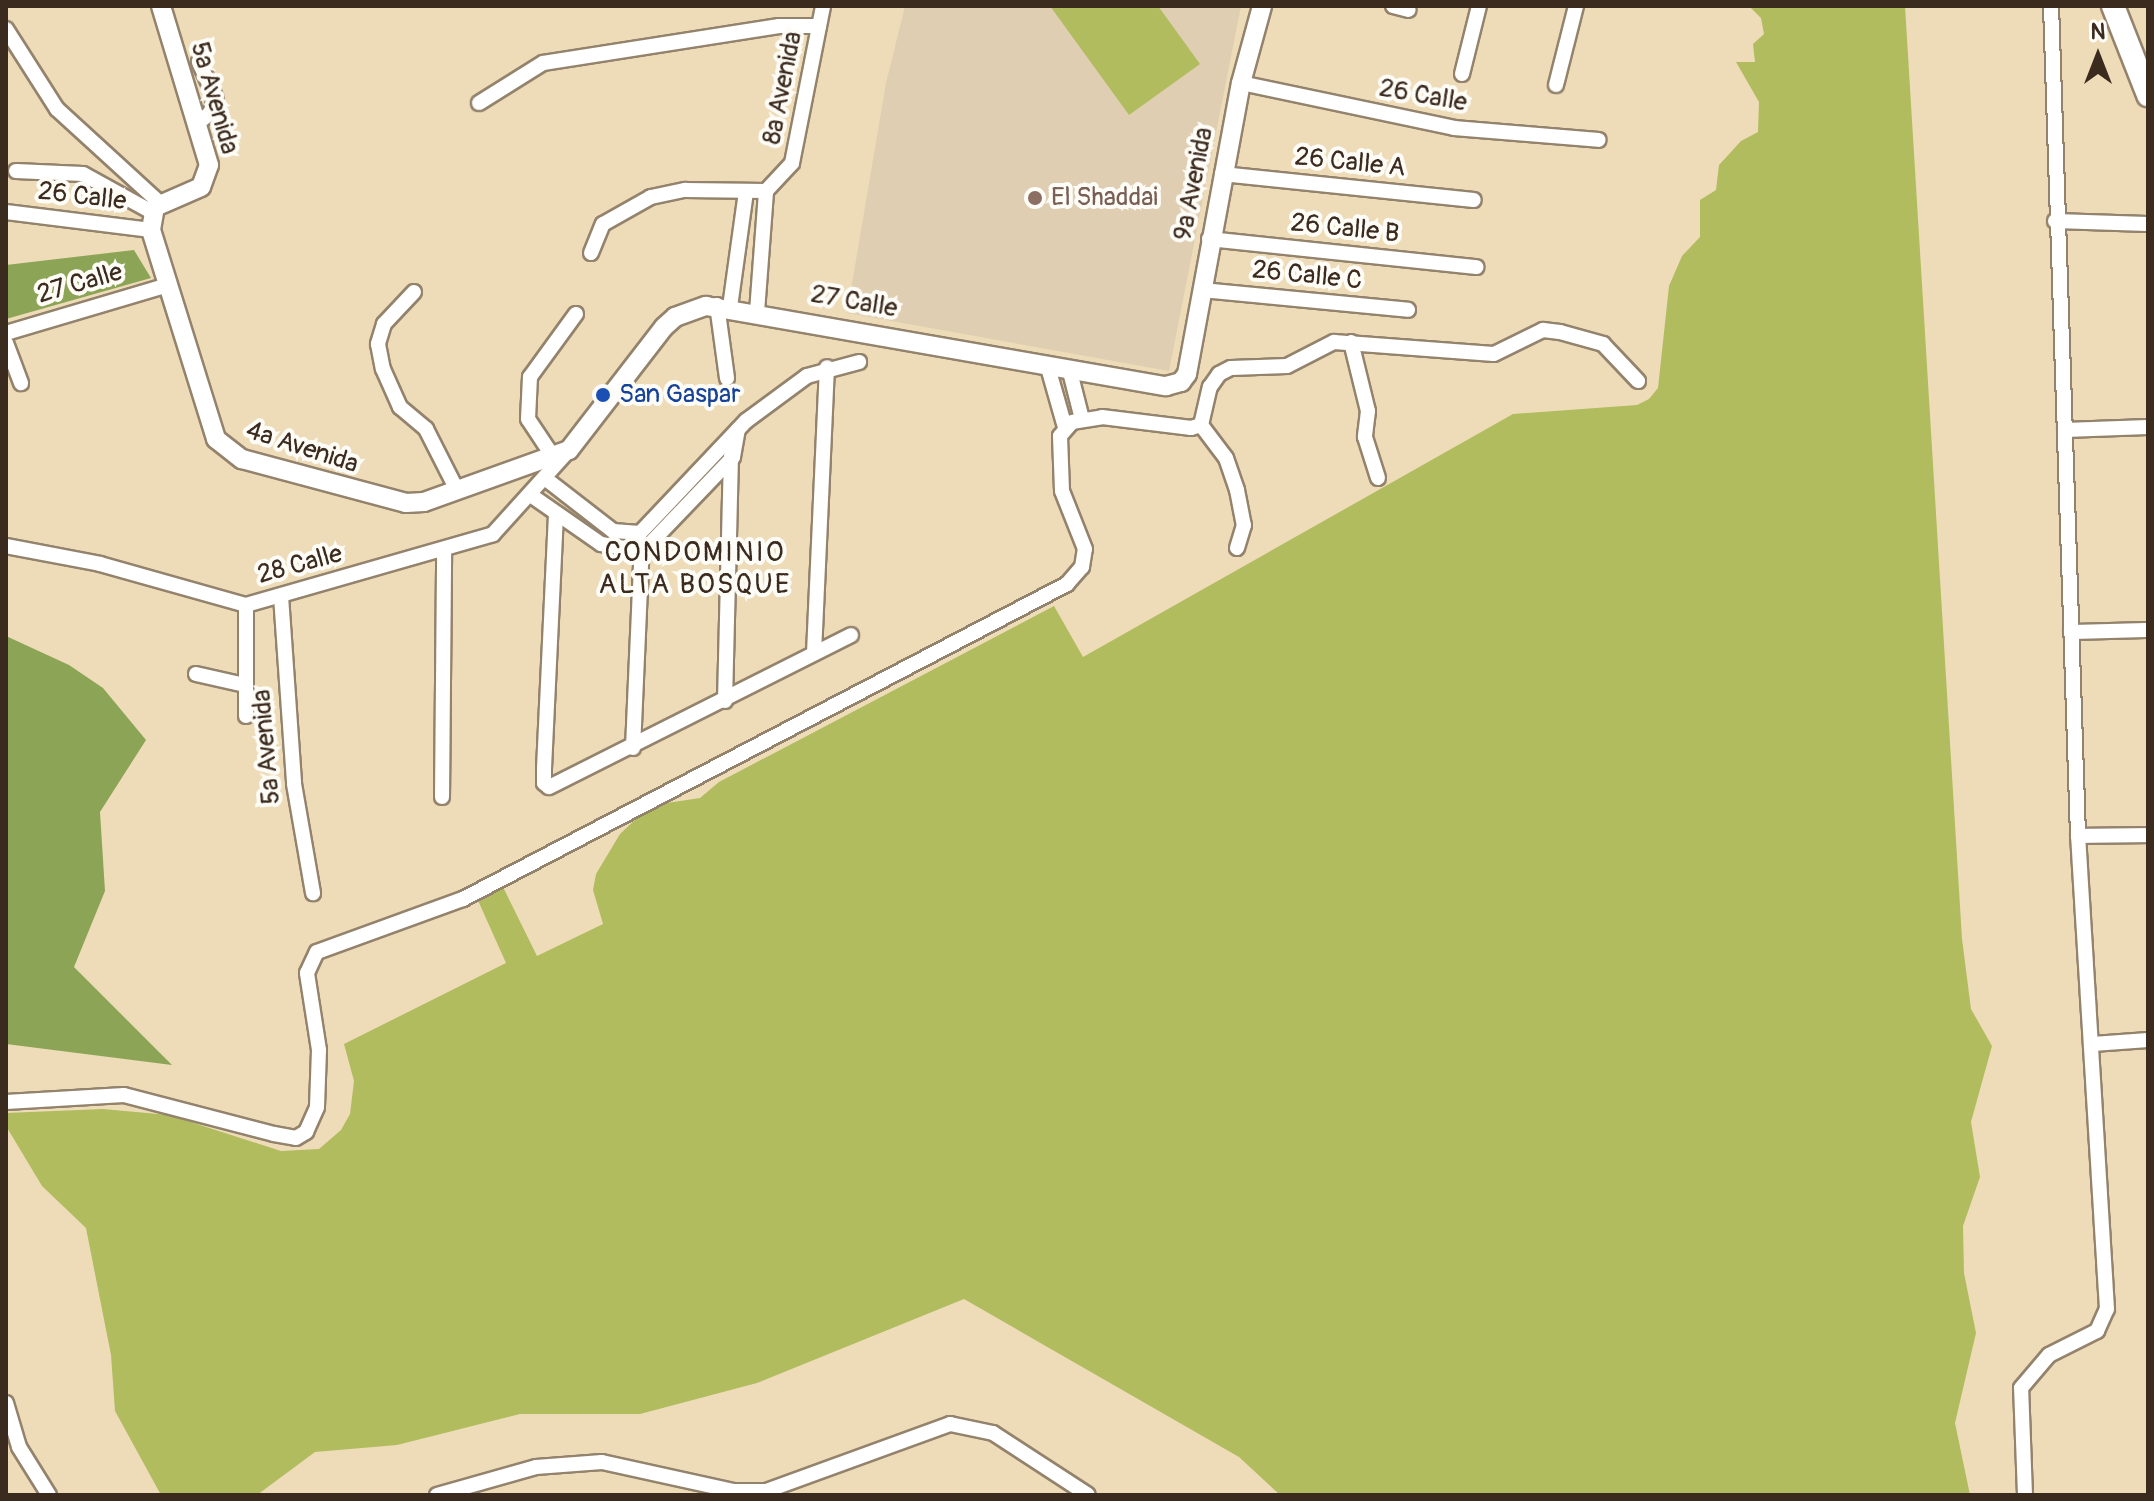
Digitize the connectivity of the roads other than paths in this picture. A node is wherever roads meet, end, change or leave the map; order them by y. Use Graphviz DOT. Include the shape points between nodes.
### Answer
graph roads {
  1 [pos="161,6"];
  2 [pos="823,6"];
  3 [pos="1262,6"];
  4 [pos="1393,6"];
  5 [pos="1479,6"];
  6 [pos="1576,6"];
  7 [pos="2051,6"];
  8 [pos="2113,6"];
  9 [pos="1409,10"];
  10 [pos="819,26"];
  11 [pos="6,29"];
  12 [pos="199,62"];
  13 [pos="1462,74"];
  14 [pos="1241,83"];
  15 [pos="2145,84"];
  16 [pos="1556,85"];
  17 [pos="479,103"];
  18 [pos="197,124"];
  19 [pos="1599,140"];
  20 [pos="16,171"];
  21 [pos="1222,174"];
  22 [pos="746,191"];
  23 [pos="766,191"];
  24 [pos="1474,200"];
  25 [pos="6,212"];
  26 [pos="154,215"];
  27 [pos="2055,221"];
  28 [pos="2148,224"];
  29 [pos="1209,239"];
  30 [pos="591,253"];
  31 [pos="1477,267"];
  32 [pos="168,285"];
  33 [pos="1202,290"];
  34 [pos="414,292"];
  35 [pos="723,306"];
  36 [pos="1408,310"];
  37 [pos="757,312"];
  38 [pos="576,314"];
  39 [pos="6,333"];
  40 [pos="1351,342"];
  41 [pos="8,352"];
  42 [pos="859,362"];
  43 [pos="1047,364"];
  44 [pos="827,367"];
  45 [pos="1069,368"];
  46 [pos="1187,374"];
  47 [pos="727,378"];
  48 [pos="1638,381"];
  49 [pos="21,383"];
  50 [pos="1082,419"];
  51 [pos="1201,425"];
  52 [pos="1065,427"];
  53 [pos="2148,427"];
  54 [pos="738,429"];
  55 [pos="2065,430"];
  56 [pos="719,444"];
  57 [pos="560,452"];
  58 [pos="733,457"];
  59 [pos="1378,478"];
  60 [pos="546,479"];
  61 [pos="457,490"];
  62 [pos="532,496"];
  63 [pos="556,514"];
  64 [pos="640,533"];
  65 [pos="6,546"];
  66 [pos="1237,548"];
  67 [pos="444,550"];
  68 [pos="643,551"];
  69 [pos="281,596"];
  70 [pos="246,605"];
  71 [pos="2148,630"];
  72 [pos="2071,632"];
  73 [pos="851,635"];
  74 [pos="814,653"];
  75 [pos="196,674"];
  76 [pos="245,685"];
  77 [pos="725,701"];
  78 [pos="246,716"];
  79 [pos="633,748"];
  80 [pos="442,797"];
  81 [pos="2148,835"];
  82 [pos="2078,836"];
  83 [pos="313,893"];
  84 [pos="2148,1040"];
  85 [pos="2093,1044"];
  86 [pos="6,1102"];
  87 [pos="6,1403"];
  88 [pos="49,1495"];
  89 [pos="437,1495"];
  90 [pos="1088,1495"];
  91 [pos="2025,1495"];
  1 -- 18 [label="street, 5a Avenida"];
  2 -- 10 [label="street, 8a Avenida"];
  3 -- 14 [label="street, 9a Avenida"];
  4 -- 9 [label="street"];
  5 -- 13 [label="street"];
  6 -- 16 [label="street"];
  7 -- 27 [label="street"];
  8 -- 15 [label="main road"];
  10 -- 17 [label="street" via="779,26 543,63"];
  10 -- 23 [label="street, 8a Avenida" via="792,163"];
  11 -- 26 [label="street" via="57,109"];
  12 -- 18 [label="street" via="216,99"];
  14 -- 19 [label="street, 26 Calle" via="1454,128"];
  14 -- 21 [label="street, 9a Avenida"];
  18 -- 26 [label="street, 5a Avenida" via="209,174 201,187"];
  20 -- 26 [label="street" via="83,174"];
  21 -- 24 [label="street, 26 Calle A"];
  21 -- 29 [label="street, 9a Avenida"];
  22 -- 23 [label="street"];
  22 -- 30 [label="street" via="685,190 651,197 603,224"];
  22 -- 35 [label="street"];
  23 -- 37 [label="street"];
  25 -- 26 [label="street, 26 Calle"];
  26 -- 32 [label="street, 4a Avenida"];
  27 -- 28 [label="street"];
  27 -- 55 [label="street"];
  29 -- 31 [label="street, 26 Calle B"];
  29 -- 33 [label="street, 9a Avenida"];
  32 -- 39 [label="street, 27 Calle"];
  32 -- 61 [label="street, 4a Avenida" via="216,439 228,452 393,502 424,502"];
  33 -- 36 [label="street, 26 Calle C"];
  33 -- 46 [label="street, 9a Avenida"];
  34 -- 61 [label="street" via="384,324 378,344 383,369 400,407 426,429"];
  35 -- 37 [label="street, 27 Calle"];
  35 -- 47 [label="street"];
  35 -- 57 [label="street, 27 Calle" via="675,317"];
  37 -- 43 [label="street, 27 Calle"];
  38 -- 57 [label="street" via="530,377 528,419"];
  40 -- 48 [label="street" via="1494,354 1543,330 1560,332 1603,344"];
  40 -- 51 [label="street" via="1320,346 1287,366 1246,366 1219,374 1210,387"];
  40 -- 59 [label="street" via="1368,411 1365,437"];
  41 -- 49 [label="street"];
  42 -- 44 [label="street"];
  43 -- 45 [label="street, 27 Calle"];
  43 -- 52 [label="street"];
  44 -- 54 [label="street"];
  44 -- 74 [label="street"];
  45 -- 46 [label="street, 27 Calle" via="1166,386"];
  45 -- 50 [label="street"];
  50 -- 51 [label="street"];
  50 -- 52 [label="street"];
  51 -- 66 [label="street" via="1226,458 1237,490 1244,525"];
  52 -- 86 [label="street" via="1060,445 1064,503 1085,549 1082,567 1067,584 463,899 317,952 307,973 319,1050 317,1107 306,1132 296,1138 274,1134 124,1095"];
  53 -- 55 [label="street"];
  54 -- 56 [label="street"];
  54 -- 58 [label="street"];
  55 -- 72 [label="street"];
  56 -- 58 [label="street"];
  56 -- 64 [label="street"];
  57 -- 60 [label="street, 28 Calle"];
  57 -- 61 [label="street, 4a Avenida"];
  58 -- 68 [label="street"];
  58 -- 77 [label="street"];
  60 -- 62 [label="street, 28 Calle"];
  60 -- 64 [label="street" via="613,531"];
  62 -- 63 [label="street"];
  62 -- 67 [label="street, 28 Calle" via="493,534"];
  63 -- 68 [label="street" via="612,549"];
  63 -- 79 [label="street" via="544,783 557,786"];
  64 -- 68 [label="street"];
  65 -- 70 [label="street, 28 Calle" via="100,564"];
  67 -- 69 [label="street, 28 Calle"];
  67 -- 80 [label="street"];
  68 -- 79 [label="street"];
  69 -- 70 [label="street, 28 Calle"];
  69 -- 83 [label="street, 5a Avenida" via="294,784"];
  70 -- 76 [label="street"];
  71 -- 72 [label="street"];
  72 -- 82 [label="street"];
  73 -- 74 [label="street"];
  74 -- 77 [label="street"];
  75 -- 76 [label="street"];
  76 -- 78 [label="street"];
  77 -- 79 [label="street"];
  81 -- 82 [label="street"];
  82 -- 85 [label="street"];
  84 -- 85 [label="street"];
  85 -- 91 [label="street" via="2107,1309 2097,1331 2049,1355 2021,1388"];
  87 -- 88 [label="street" via="19,1447"];
  89 -- 90 [label="street" via="536,1467 602,1462 734,1491 766,1491 950,1424 993,1433"];
}
